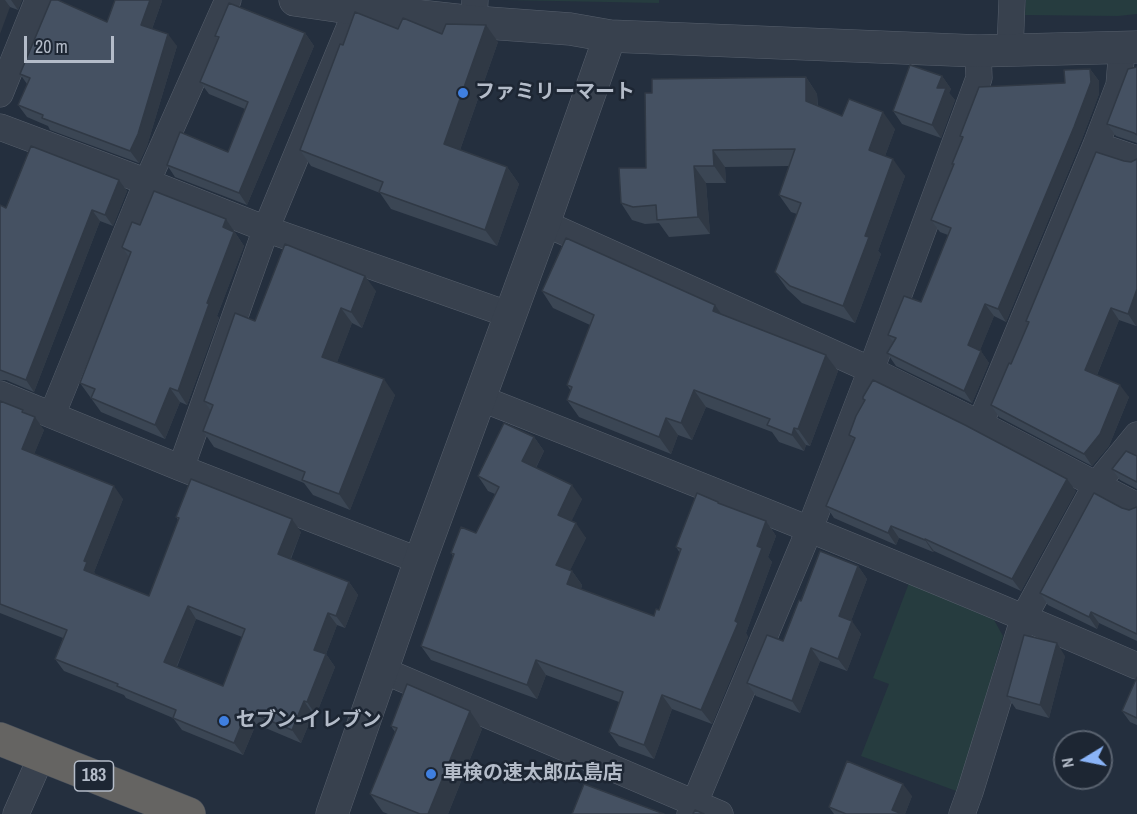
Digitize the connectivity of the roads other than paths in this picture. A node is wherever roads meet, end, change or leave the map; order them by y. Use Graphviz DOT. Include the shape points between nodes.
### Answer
graph roads {
  1 [pos="38,0"];
  2 [pos="228,0"];
  3 [pos="298,0"];
  4 [pos="1012,0"];
  5 [pos="357,9"];
  6 [pos="474,11"];
  7 [pos="610,36"];
  8 [pos="1129,48"];
  9 [pos="978,51"];
  10 [pos="1010,51"];
  11 [pos="0,94"];
  12 [pos="0,127"];
  13 [pos="1096,145"];
  14 [pos="1137,159"];
  15 [pos="147,182"];
  16 [pos="544,223"];
  17 [pos="266,229"];
  18 [pos="510,315"];
  19 [pos="871,370"];
  20 [pos="0,394"];
  21 [pos="480,398"];
  22 [pos="52,415"];
  23 [pos="980,424"];
  24 [pos="1137,435"];
  25 [pos="181,468"];
  26 [pos="1096,485"];
  27 [pos="1137,506"];
  28 [pos="810,528"];
  29 [pos="420,561"];
  30 [pos="1024,617"];
  31 [pos="1137,666"];
  32 [pos="382,670"];
  33 [pos="0,739"];
  34 [pos="42,755"];
  35 [pos="692,808"];
  36 [pos="16,814"];
  37 [pos="189,814"];
  38 [pos="332,814"];
  39 [pos="720,814"];
  40 [pos="962,814"];
  1 -- 11 [label="street"];
  2 -- 15 [label="street"];
  3 -- 5 [label="street"];
  4 -- 10 [label="street"];
  5 -- 6 [label="street"];
  5 -- 17 [label="street"];
  6 -- 7 [label="street"];
  7 -- 9 [label="street"];
  7 -- 16 [label="street"];
  8 -- 10 [label="street"];
  8 -- 13 [label="street"];
  9 -- 10 [label="street"];
  9 -- 19 [label="street" via="979,78"];
  12 -- 15 [label="street"];
  13 -- 14 [label="street"];
  13 -- 23 [label="street"];
  15 -- 17 [label="street"];
  15 -- 22 [label="street"];
  16 -- 18 [label="street"];
  16 -- 19 [label="street"];
  17 -- 18 [label="street"];
  17 -- 25 [label="street"];
  18 -- 21 [label="street"];
  19 -- 23 [label="street"];
  19 -- 28 [label="street"];
  20 -- 22 [label="street"];
  21 -- 28 [label="street"];
  21 -- 29 [label="street"];
  22 -- 25 [label="street"];
  23 -- 26 [label="street"];
  24 -- 26 [label="street"];
  25 -- 29 [label="street"];
  26 -- 27 [label="street"];
  26 -- 30 [label="street"];
  28 -- 30 [label="street"];
  28 -- 35 [label="street"];
  29 -- 32 [label="street"];
  30 -- 31 [label="street"];
  30 -- 40 [label="street"];
  32 -- 35 [label="street"];
  32 -- 38 [label="street"];
  33 -- 34 [label="highway, 183"];
  34 -- 36 [label="street"];
  34 -- 37 [label="highway, 183"];
  35 -- 39 [label="street"];
}
